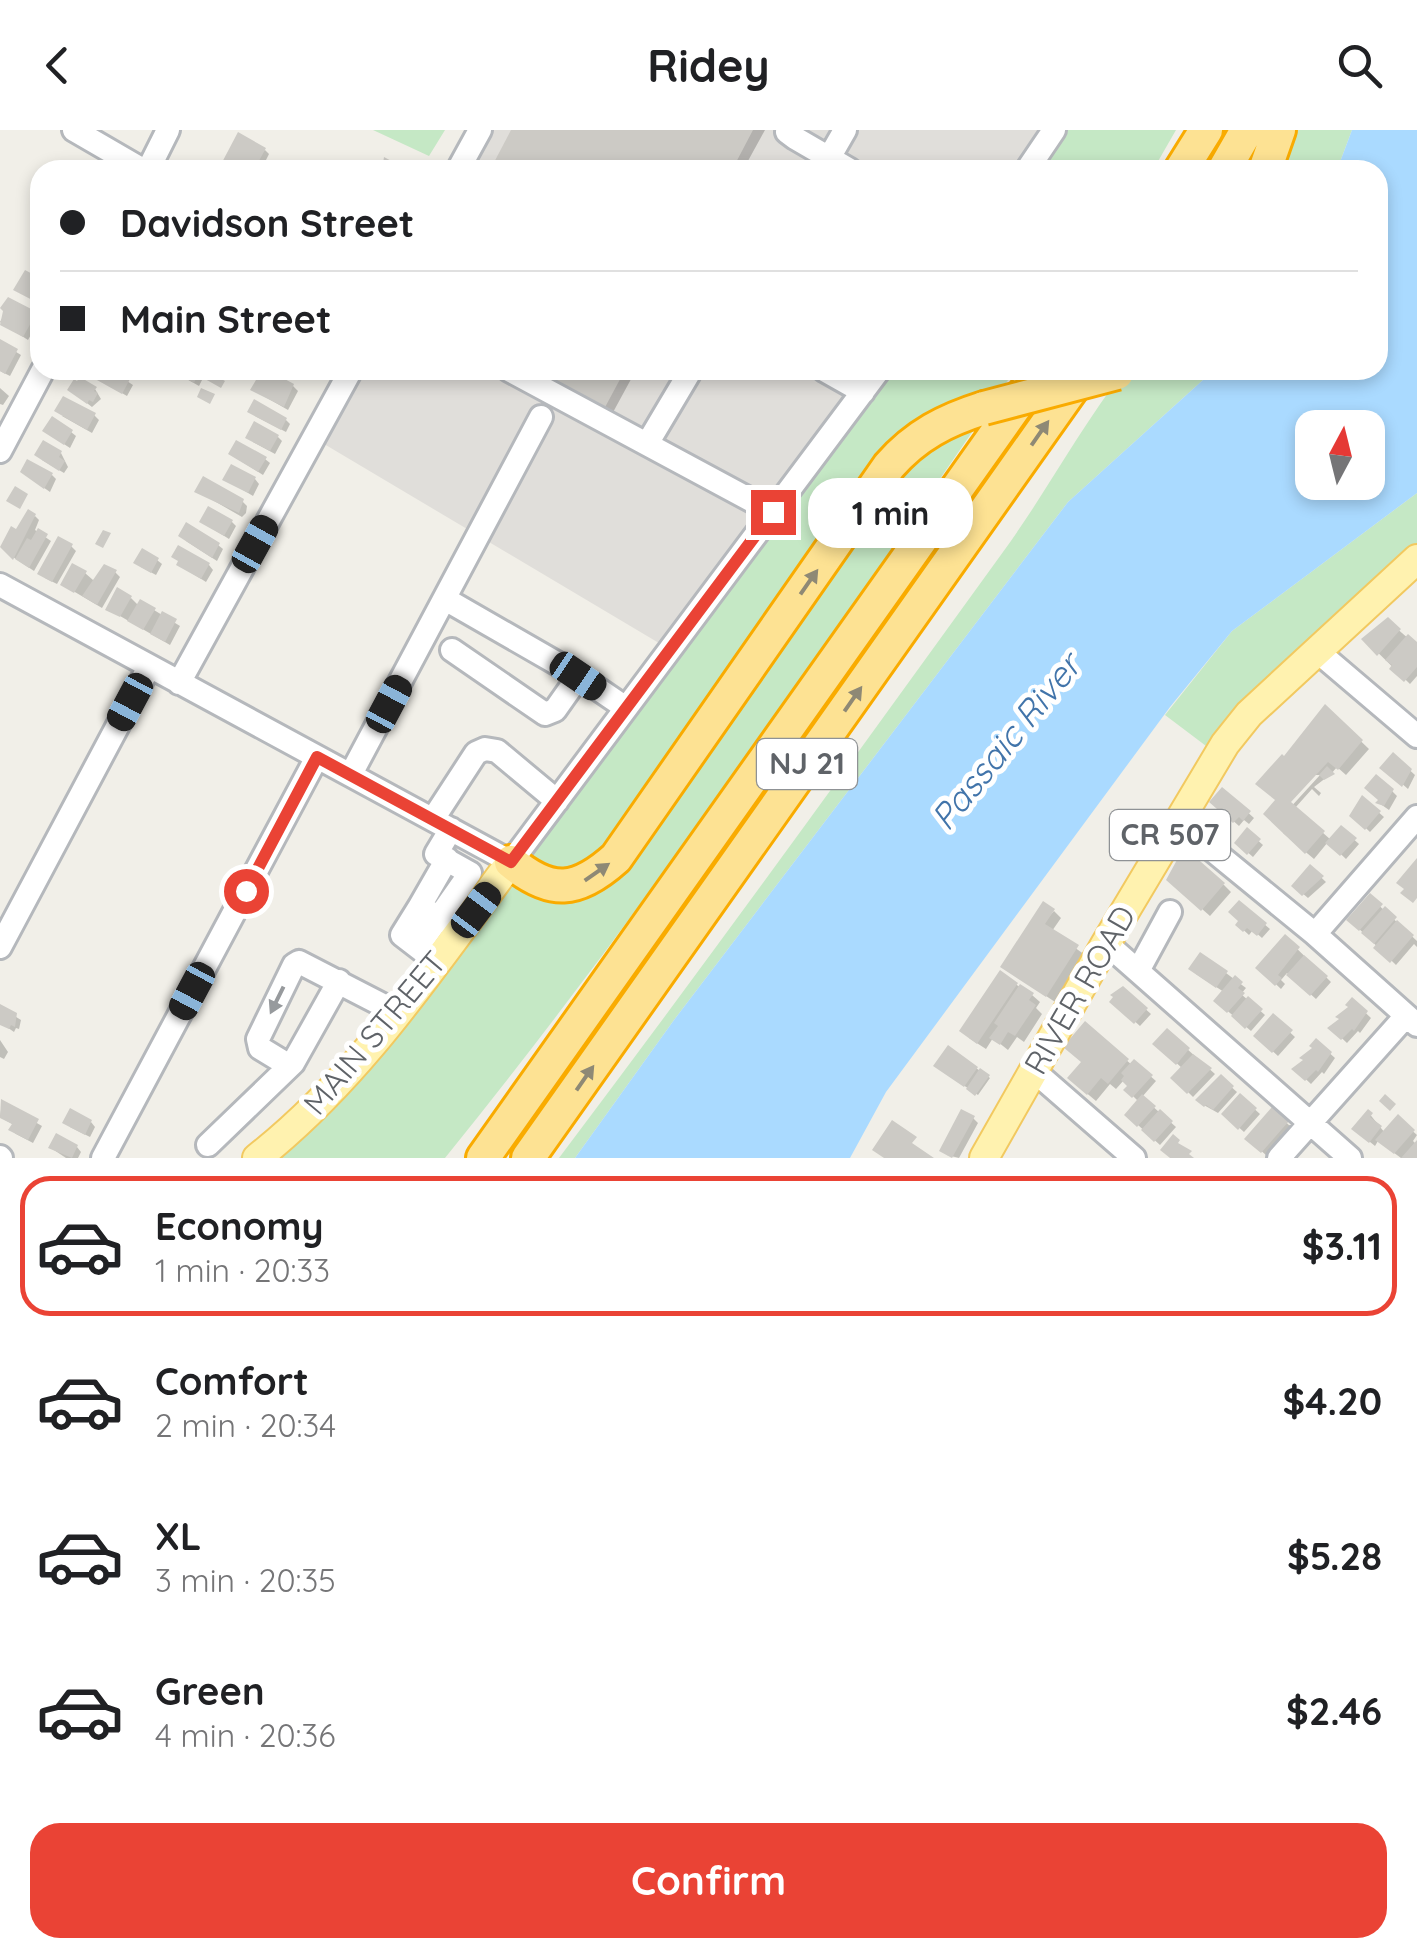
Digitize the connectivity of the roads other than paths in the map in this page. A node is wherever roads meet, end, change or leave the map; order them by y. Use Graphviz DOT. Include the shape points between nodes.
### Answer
graph roads {
  1 [pos="74,130"];
  2 [pos="168,130"];
  3 [pos="480,130"];
  4 [pos="788,130"];
  5 [pos="845,130"];
  6 [pos="1054,130"];
  7 [pos="1206,130"];
  8 [pos="1247,130"];
  9 [pos="1279,130"];
  10 [pos="829,158"];
  11 [pos="127,160"];
  12 [pos="151,160"];
  13 [pos="464,160"];
  14 [pos="832,160"];
  15 [pos="1034,160"];
  16 [pos="1187,160"];
  17 [pos="1230,160"];
  18 [pos="1268,160"];
  19 [pos="38,380"];
  20 [pos="345,380"];
  21 [pos="528,380"];
  22 [pos="686,380"];
  23 [pos="842,380"];
  24 [pos="872,380"];
  25 [pos="1034,380"];
  26 [pos="1079,380"];
  27 [pos="1103,380"];
  28 [pos="863,392"];
  29 [pos="542,417"];
  30 [pos="647,444"];
  31 [pos="0,452"];
  32 [pos="773,512"];
  33 [pos="1417,559"];
  34 [pos="0,586"];
  35 [pos="452,603"];
  36 [pos="452,650"];
  37 [pos="1317,651"];
  38 [pos="149,667"];
  39 [pos="578,676"];
  40 [pos="179,682"];
  41 [pos="626,708"];
  42 [pos="1417,736"];
  43 [pos="317,757"];
  44 [pos="351,774"];
  45 [pos="557,801"];
  46 [pos="1417,817"];
  47 [pos="1178,822"];
  48 [pos="442,824"];
  49 [pos="479,844"];
  50 [pos="477,870"];
  51 [pos="1170,912"];
  52 [pos="440,918"];
  53 [pos="1314,934"];
  54 [pos="1106,943"];
  55 [pos="0,947"];
  56 [pos="428,954"];
  57 [pos="628,954"];
  58 [pos="1138,972"];
  59 [pos="339,981"];
  60 [pos="398,1013"];
  61 [pos="1411,1021"];
  62 [pos="294,1062"];
  63 [pos="1034,1071"];
  64 [pos="1310,1123"];
  65 [pos="208,1145"];
  66 [pos="103,1158"];
  67 [pos="257,1158"];
  68 [pos="470,1158"];
  69 [pos="484,1158"];
  70 [pos="528,1158"];
  71 [pos="984,1158"];
  72 [pos="1134,1158"];
  73 [pos="1279,1158"];
  74 [pos="1350,1158"];
  1 -- 11 [label="street"];
  2 -- 12 [label="street"];
  3 -- 13 [label="street"];
  4 -- 10 [label="street"];
  5 -- 10 [label="street"];
  6 -- 15 [label="street"];
  7 -- 16 [label="highway"];
  8 -- 17 [label="highway"];
  9 -- 18 [label="highway"];
  10 -- 14 [label="street"];
  19 -- 31 [label="street"];
  20 -- 40 [label="street"];
  21 -- 30 [label="street"];
  22 -- 30 [label="street"];
  23 -- 28 [label="street"];
  24 -- 28 [label="street, MAIN STREET"];
  25 -- 57 [label="highway, NJ 21"];
  50 -- 26 [label="highway, one-way, bridge" via="566,886 616,858 904,448 939,424"];
  70 -- 27 [label="highway, NJ 21, one-way"];
  28 -- 32 [label="street, MAIN STREET"];
  29 -- 35 [label="street"];
  30 -- 32 [label="street"];
  32 -- 41 [label="street, MAIN STREET"];
  33 -- 37 [label="main road, RIVER ROAD / CR 507"];
  34 -- 38 [label="street"];
  35 -- 39 [label="street"];
  35 -- 44 [label="street"];
  36 -- 39 [label="street" via="545,714 556,710"];
  37 -- 42 [label="street"];
  37 -- 47 [label="main road, RIVER ROAD / CR 507" via="1248,714"];
  38 -- 40 [label="street"];
  38 -- 55 [label="street"];
  39 -- 41 [label="street"];
  40 -- 43 [label="street"];
  41 -- 45 [label="street, MAIN STREET"];
  43 -- 44 [label="street"];
  43 -- 66 [label="street"];
  44 -- 48 [label="street"];
  45 -- 48 [label="street" via="498,751 485,749 476,753"];
  45 -- 50 [label="street, MAIN STREET"];
  46 -- 53 [label="street"];
  47 -- 53 [label="street"];
  47 -- 54 [label="main road, RIVER ROAD / CR 507"];
  48 -- 49 [label="street"];
  48 -- 50 [label="street" via="436,854"];
  49 -- 50 [label="street"];
  49 -- 50 [label="street"];
  50 -- 52 [label="main road, MAIN STREET"];
  50 -- 52 [label="street"];
  51 -- 58 [label="street"];
  52 -- 56 [label="main road, MAIN STREET"];
  52 -- 56 [label="street" via="402,934"];
  53 -- 61 [label="street"];
  54 -- 58 [label="street"];
  54 -- 63 [label="main road, RIVER ROAD / CR 507"];
  56 -- 60 [label="main road, MAIN STREET"];
  57 -- 68 [label="highway"];
  57 -- 69 [label="highway, NJ 21"];
  58 -- 64 [label="street"];
  59 -- 60 [label="street"];
  59 -- 62 [label="street"];
  59 -- 62 [label="street, one-way" via="308,964 294,966 258,1039 260,1048"];
  60 -- 67 [label="main road, MAIN STREET" via="342,1080"];
  61 -- 64 [label="street"];
  62 -- 65 [label="street"];
  63 -- 71 [label="main road, RIVER ROAD / CR 507"];
  63 -- 72 [label="street"];
  64 -- 73 [label="street"];
  64 -- 74 [label="street"];
}
